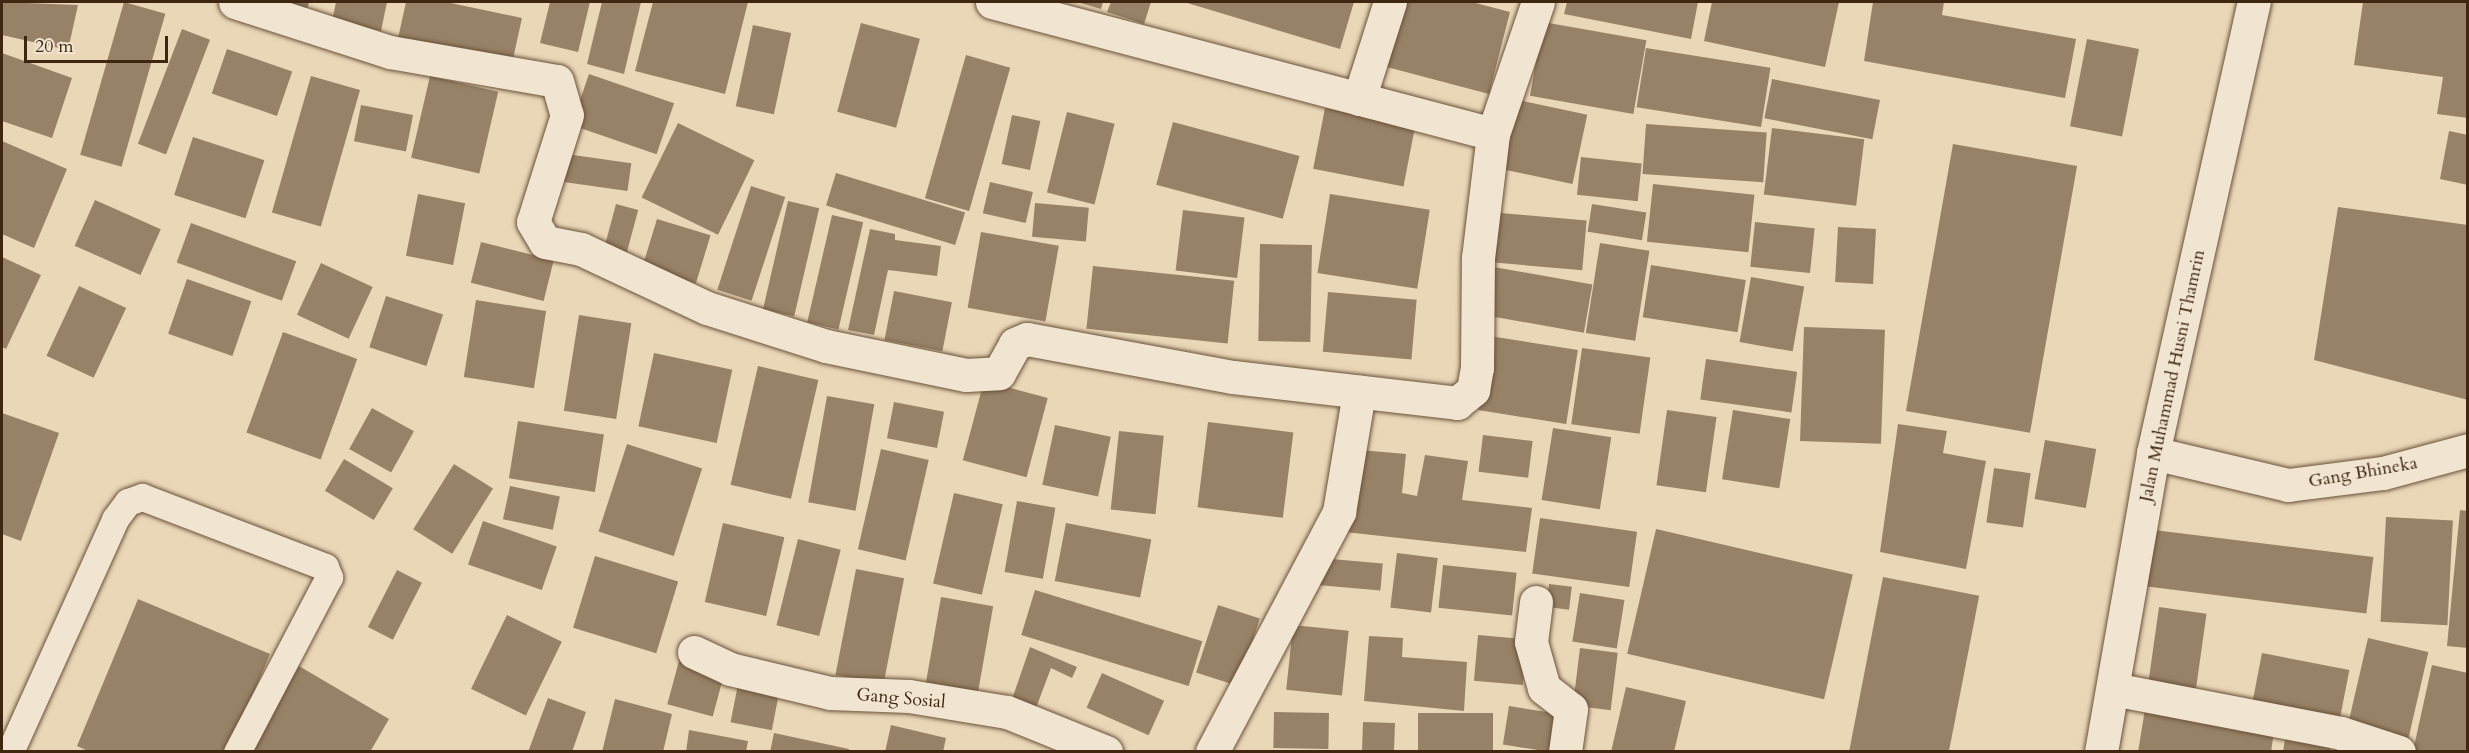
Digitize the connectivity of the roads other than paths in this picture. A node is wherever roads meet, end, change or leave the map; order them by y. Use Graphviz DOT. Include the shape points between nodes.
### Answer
graph roads {
  1 [pos="235,2"];
  2 [pos="992,2"];
  3 [pos="1390,2"];
  4 [pos="1538,2"];
  5 [pos="2254,2"];
  6 [pos="1359,99"];
  7 [pos="1492,134"];
  8 [pos="1359,392"];
  9 [pos="2468,450"];
  10 [pos="2153,453"];
  11 [pos="1536,602"];
  12 [pos="694,652"];
  13 [pos="2113,689"];
  14 [pos="10,752"];
  15 [pos="237,752"];
  16 [pos="1106,752"];
  17 [pos="1212,752"];
  18 [pos="1565,752"];
  19 [pos="2101,752"];
  20 [pos="2399,752"];
  1 -- 8 [label="street" via="390,52 557,81 567,115 533,222 545,242 580,249 707,308 826,346 966,375 999,373 1015,344 1028,339 1233,377"];
  2 -- 6 [label="street"];
  3 -- 6 [label="street"];
  4 -- 7 [label="street"];
  5 -- 10 [label="street, Jalan Muhammad Husni Thamrin"];
  6 -- 7 [label="street"];
  7 -- 8 [label="street" via="1478,258 1473,390 1457,402"];
  8 -- 17 [label="street" via="1339,512"];
  9 -- 10 [label="street, Gang Bhineka" via="2383,473 2288,485"];
  10 -- 13 [label="street, Jalan Muhammad Husni Thamrin"];
  11 -- 18 [label="street" via="1531,642 1544,688 1571,709"];
  12 -- 16 [label="street, Gang Sosial" via="730,669 830,693 909,696 1006,712"];
  13 -- 19 [label="street, Jalan Muhammad Husni Thamrin"];
  13 -- 20 [label="street" via="2341,733"];
  14 -- 15 [label="lane" via="115,519 128,502 142,497 325,567 329,577"];
}
